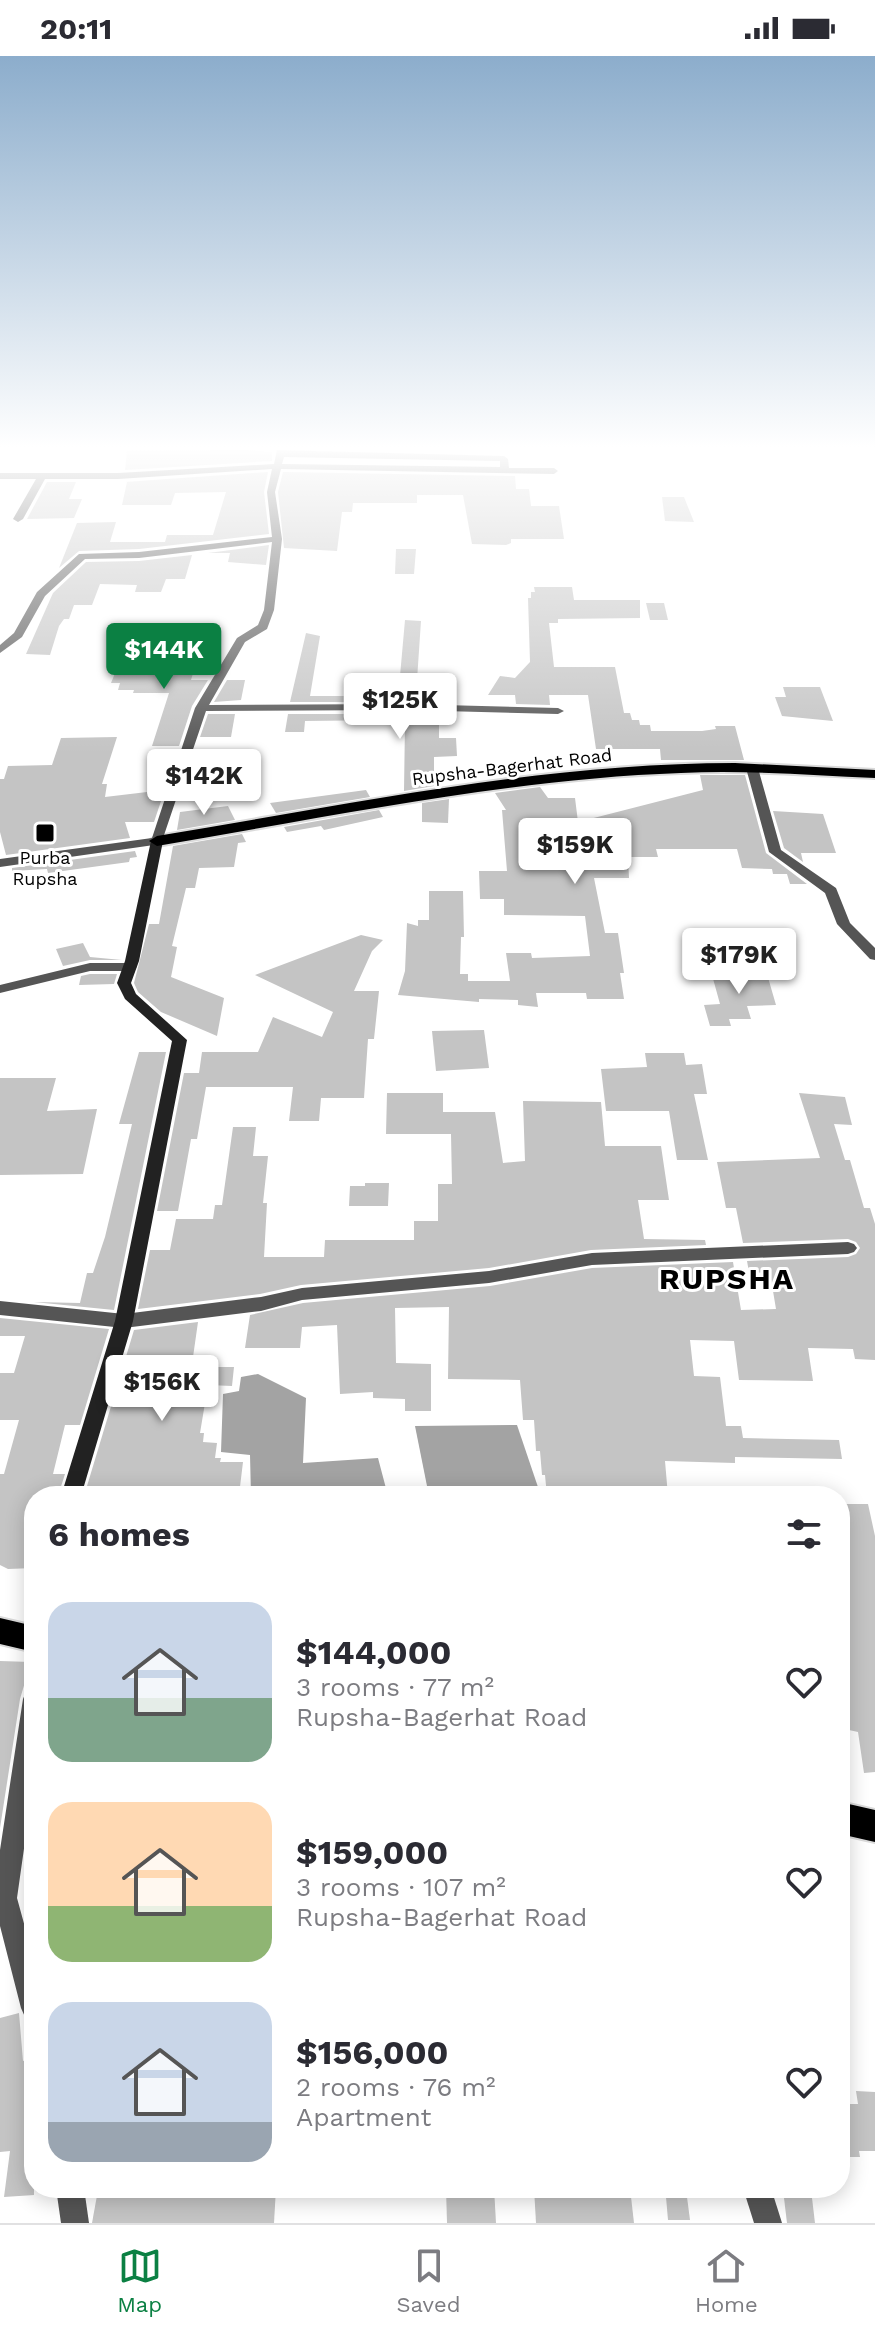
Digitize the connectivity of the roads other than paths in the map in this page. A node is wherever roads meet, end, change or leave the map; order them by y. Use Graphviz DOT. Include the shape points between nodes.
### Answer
graph roads {
  1 [pos="172,551"];
  2 [pos="276,551"];
  3 [pos="0,650"];
  4 [pos="201,708"];
  5 [pos="558,711"];
  6 [pos="752,768"];
  7 [pos="875,774"];
  8 [pos="157,841"];
  9 [pos="0,863"];
  10 [pos="875,956"];
  11 [pos="130,967"];
  12 [pos="0,989"];
  13 [pos="848,1248"];
  14 [pos="0,1308"];
  15 [pos="124,1321"];
  16 [pos="74,1486"];
  17 [pos="0,1631"];
  18 [pos="24,1632"];
  19 [pos="24,1768"];
  20 [pos="850,1820"];
  21 [pos="875,1826"];
  22 [pos="24,1949"];
  23 [pos="71,2198"];
  24 [pos="760,2198"];
  25 [pos="75,2223"];
  26 [pos="768,2223"];
  1 -- 3 [label="street" via="82,556 41,594 18,635"];
  2 -- 4 [label="street" via="263,627 241,640"];
  4 -- 5 [label="street"];
  4 -- 8 [label="street"];
  6 -- 7 [label="main road, Rupsha-Bagerhat Road"];
  6 -- 8 [label="main road, Rupsha-Bagerhat Road" via="653,770 556,780"];
  6 -- 10 [label="street" via="775,852 831,891 844,924"];
  8 -- 9 [label="street"];
  8 -- 11 [label="main road"];
  11 -- 12 [label="street" via="90,967"];
  11 -- 15 [label="main road" via="124,983 130,996 180,1040"];
  13 -- 15 [label="street" via="592,1259 489,1277 302,1294"];
  14 -- 15 [label="street"];
  15 -- 16 [label="main road"];
  17 -- 18 [label="highway"];
  19 -- 22 [label="street" via="5,1898"];
  20 -- 21 [label="highway"];
  23 -- 25 [label="street"];
  24 -- 26 [label="street"];
}
